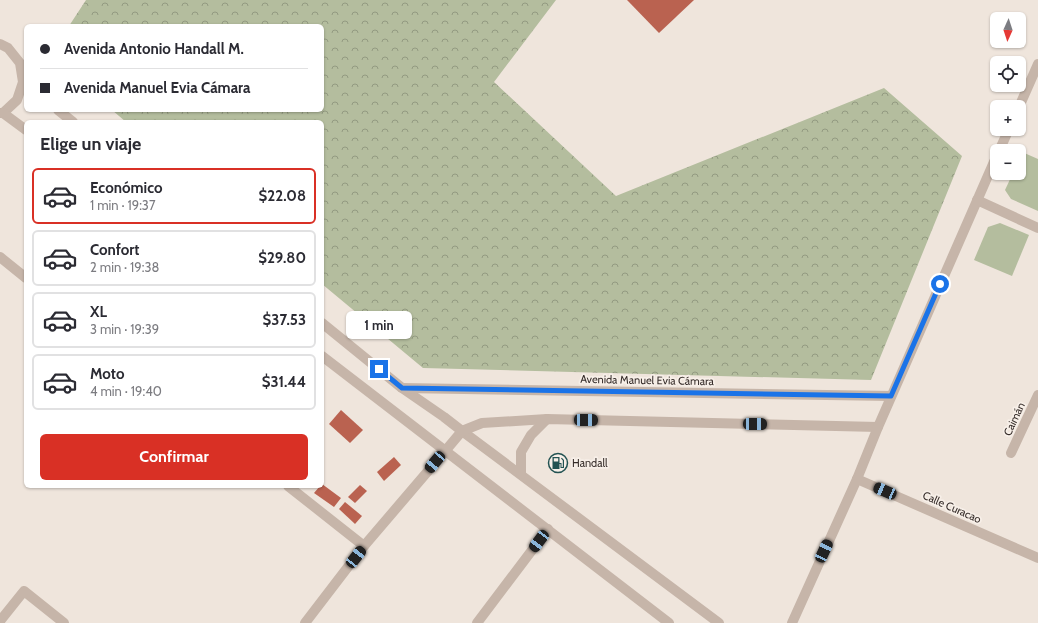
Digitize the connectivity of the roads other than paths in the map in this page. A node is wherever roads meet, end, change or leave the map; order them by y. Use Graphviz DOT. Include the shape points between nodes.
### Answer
graph roads {
  1 [pos="0,44"];
  2 [pos="1038,64"];
  3 [pos="24,79"];
  4 [pos="24,85"];
  5 [pos="1021,100"];
  6 [pos="60,112"];
  7 [pos="1,113"];
  8 [pos="70,120"];
  9 [pos="24,129"];
  10 [pos="990,171"];
  11 [pos="977,200"];
  12 [pos="1038,228"];
  13 [pos="0,257"];
  14 [pos="24,276"];
  15 [pos="324,325"];
  16 [pos="324,358"];
  17 [pos="402,388"];
  18 [pos="1038,395"];
  19 [pos="891,396"];
  20 [pos="1028,416"];
  21 [pos="547,419"];
  22 [pos="1038,420"];
  23 [pos="878,427"];
  24 [pos="462,431"];
  25 [pos="446,450"];
  26 [pos="1011,453"];
  27 [pos="521,474"];
  28 [pos="857,479"];
  29 [pos="291,488"];
  30 [pos="548,529"];
  31 [pos="364,546"];
  32 [pos="1038,558"];
  33 [pos="0,621"];
  34 [pos="64,623"];
  35 [pos="305,623"];
  36 [pos="477,623"];
  37 [pos="669,623"];
  38 [pos="719,623"];
  39 [pos="792,623"];
  1 -- 3 [label="street" via="8,48 20,63"];
  2 -- 5 [label="street"];
  4 -- 7 [label="street" via="17,100"];
  6 -- 8 [label="street"];
  7 -- 9 [label="street"];
  10 -- 11 [label="street"];
  11 -- 12 [label="street"];
  11 -- 19 [label="street"];
  13 -- 14 [label="street"];
  15 -- 17 [label="street"];
  16 -- 25 [label="street"];
  17 -- 19 [label="street, Avenida Manuel Evia Cámara"];
  17 -- 24 [label="street"];
  18 -- 20 [label="street, Caimán"];
  19 -- 23 [label="street"];
  20 -- 22 [label="street"];
  20 -- 26 [label="street, Caimán"];
  21 -- 23 [label="street"];
  21 -- 24 [label="street" via="482,423"];
  21 -- 27 [label="street" via="531,435 520,452"];
  23 -- 28 [label="street"];
  24 -- 25 [label="street"];
  24 -- 27 [label="street"];
  25 -- 30 [label="street"];
  25 -- 31 [label="street"];
  27 -- 38 [label="street"];
  28 -- 32 [label="street, Calle Curacao"];
  28 -- 39 [label="street"];
  29 -- 31 [label="street"];
  30 -- 36 [label="street"];
  30 -- 37 [label="street"];
  31 -- 35 [label="street"];
  33 -- 34 [label="street" via="24,591"];
}
